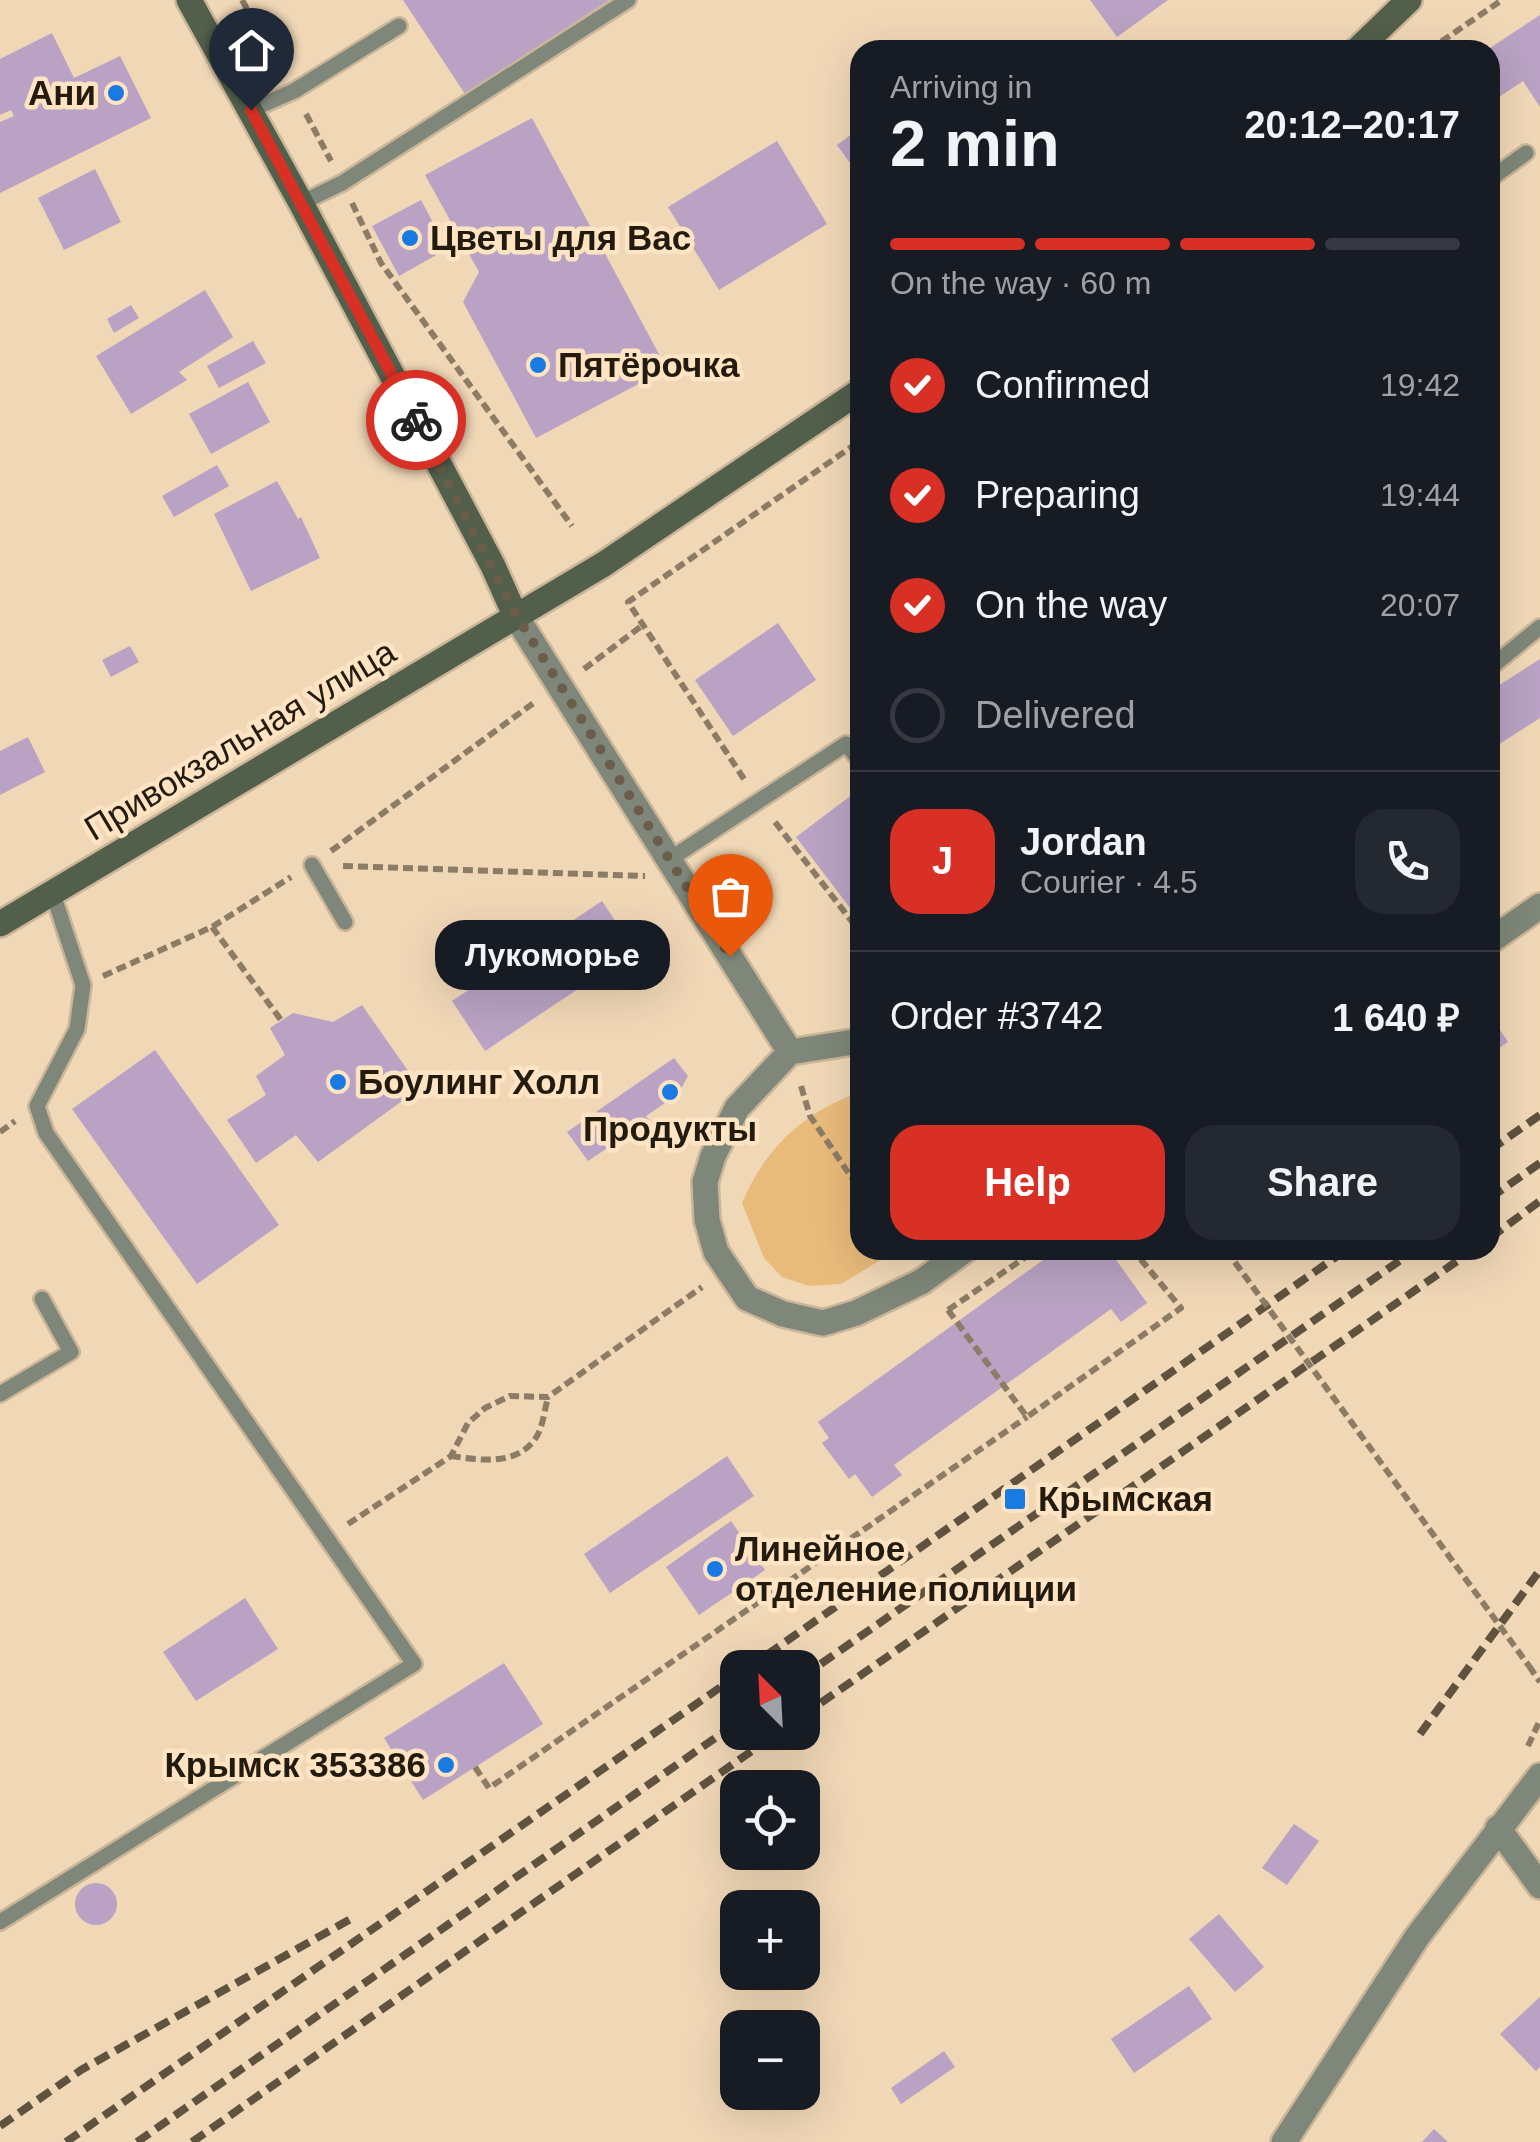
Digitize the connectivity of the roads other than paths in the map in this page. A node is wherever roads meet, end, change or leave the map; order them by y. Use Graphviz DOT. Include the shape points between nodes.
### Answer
graph roads {
  1 [pos="189,0"];
  2 [pos="628,0"];
  3 [pos="1408,0"];
  4 [pos="399,26"];
  5 [pos="1368,40"];
  6 [pos="251,110"];
  7 [pos="1526,153"];
  8 [pos="1500,172"];
  9 [pos="300,202"];
  10 [pos="850,398"];
  11 [pos="516,615"];
  12 [pos="1540,627"];
  13 [pos="1500,660"];
  14 [pos="850,749"];
  15 [pos="312,865"];
  16 [pos="664,868"];
  17 [pos="52,894"];
  18 [pos="1540,906"];
  19 [pos="345,922"];
  20 [pos="0,924"];
  21 [pos="1500,934"];
  22 [pos="850,1042"];
  23 [pos="790,1052"];
  24 [pos="951,1260"];
  25 [pos="42,1299"];
  26 [pos="0,1394"];
  27 [pos="1540,1776"];
  28 [pos="1498,1828"];
  29 [pos="1540,1886"];
  30 [pos="0,1922"];
  31 [pos="1284,2142"];
  1 -- 6 [label="main road"];
  2 -- 9 [label="lane"];
  3 -- 5 [label="main road"];
  4 -- 6 [label="lane"];
  6 -- 9 [label="main road"];
  7 -- 8 [label="lane"];
  9 -- 11 [label="main road"];
  10 -- 11 [label="main road, Привокзальная улица" via="604,564"];
  11 -- 16 [label="street"];
  11 -- 17 [label="main road, Привокзальная улица"];
  12 -- 13 [label="lane"];
  14 -- 16 [label="lane" via="846,744"];
  15 -- 19 [label="lane"];
  16 -- 23 [label="street"];
  17 -- 20 [label="main road, Привокзальная улица"];
  17 -- 30 [label="lane" via="83,985 77,1029 37,1106 46,1133 414,1664"];
  18 -- 21 [label="street"];
  22 -- 23 [label="street"];
  23 -- 24 [label="street" via="736,1108 705,1182 716,1252 747,1298 823,1323 921,1282"];
  25 -- 26 [label="lane" via="71,1352"];
  27 -- 28 [label="street"];
  28 -- 29 [label="street"];
  28 -- 31 [label="street" via="1417,1937"];
}
